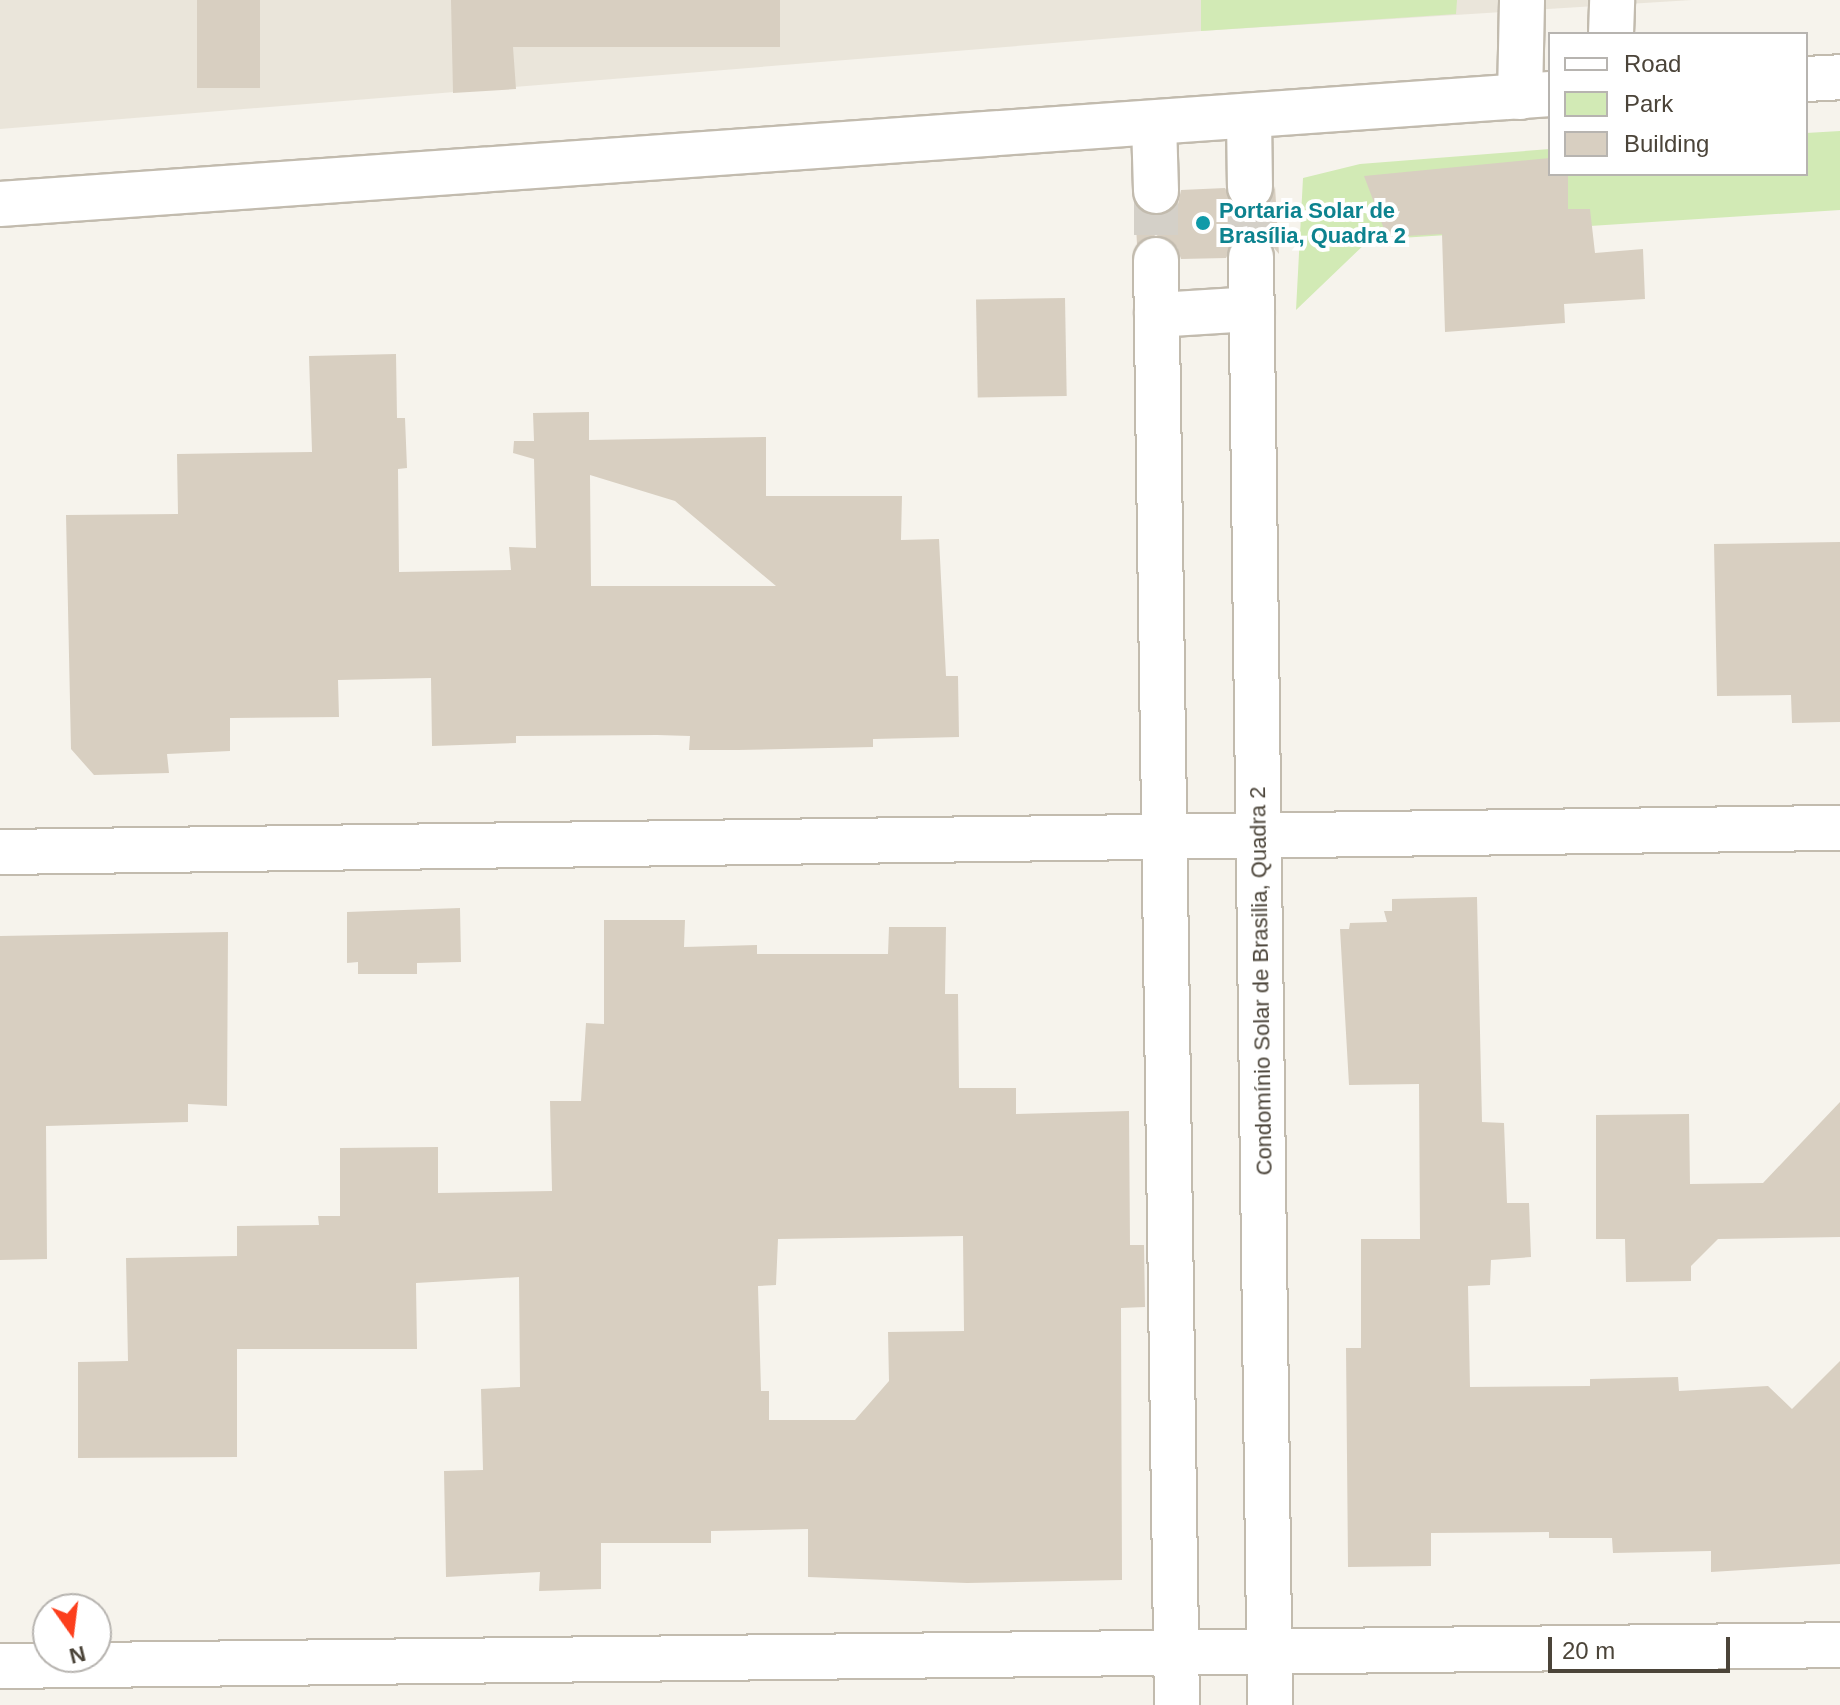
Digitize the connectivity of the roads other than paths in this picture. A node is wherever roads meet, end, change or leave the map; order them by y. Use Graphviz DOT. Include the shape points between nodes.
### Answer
graph roads {
  1 [pos="1522,0"];
  2 [pos="1612,0"];
  3 [pos="1611,32"];
  4 [pos="1840,77"];
  5 [pos="1808,79"];
  6 [pos="1535,96"];
  7 [pos="1249,117"];
  8 [pos="1154,123"];
  9 [pos="1250,187"];
  10 [pos="1156,191"];
  11 [pos="0,204"];
  12 [pos="1251,257"];
  13 [pos="1156,260"];
  14 [pos="1252,309"];
  15 [pos="1157,315"];
  16 [pos="1840,828"];
  17 [pos="1259,836"];
  18 [pos="1165,837"];
  19 [pos="0,852"];
  20 [pos="1840,1645"];
  21 [pos="1269,1653"];
  22 [pos="1176,1654"];
  23 [pos="0,1666"];
  24 [pos="1177,1705"];
  25 [pos="1270,1705"];
  1 -- 6 [label="street"];
  2 -- 3 [label="street"];
  4 -- 5 [label="street"];
  6 -- 7 [label="street"];
  7 -- 8 [label="street"];
  7 -- 9 [label="street"];
  8 -- 10 [label="street"];
  8 -- 11 [label="street"];
  12 -- 14 [label="street, Condomínio Solar de Brasilia, Quadra 2"];
  13 -- 15 [label="street"];
  14 -- 15 [label="street"];
  14 -- 17 [label="street, Condomínio Solar de Brasilia, Quadra 2"];
  15 -- 18 [label="street"];
  16 -- 17 [label="street"];
  17 -- 18 [label="street"];
  17 -- 21 [label="street, Condomínio Solar de Brasilia, Quadra 2"];
  18 -- 19 [label="street"];
  18 -- 22 [label="street"];
  20 -- 21 [label="street"];
  21 -- 22 [label="street"];
  21 -- 25 [label="street, Condomínio Solar de Brasilia, Quadra 2"];
  22 -- 23 [label="street"];
  22 -- 24 [label="street"];
}
